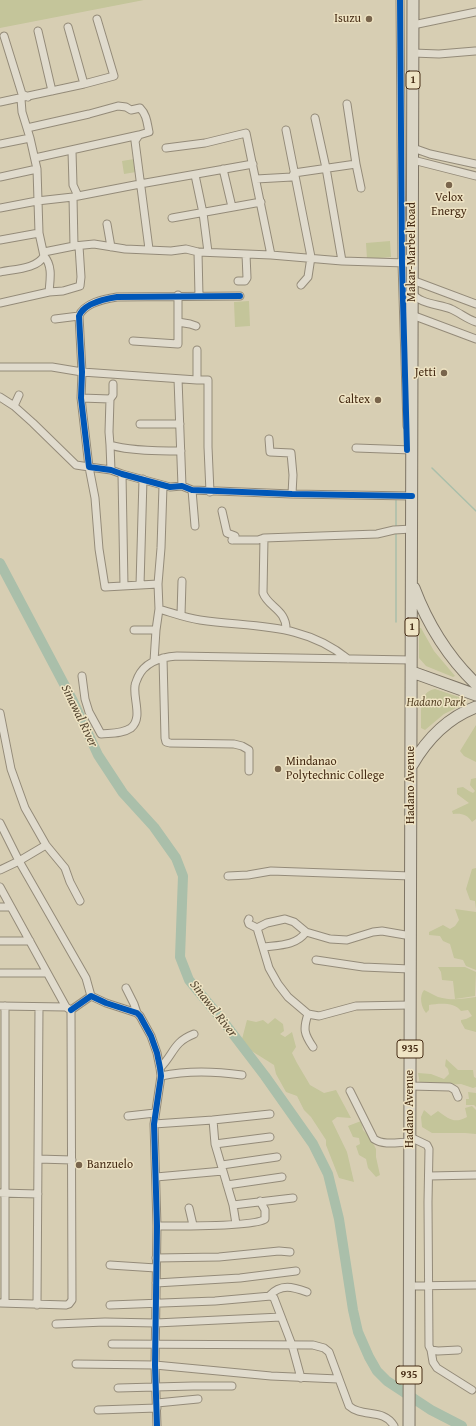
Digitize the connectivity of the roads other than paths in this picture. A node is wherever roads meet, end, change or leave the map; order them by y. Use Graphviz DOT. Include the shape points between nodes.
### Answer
graph roads {
  1 [pos="400,0"];
  2 [pos="413,0"];
  3 [pos="476,12"];
  4 [pos="97,19"];
  5 [pos="413,25"];
  6 [pos="68,27"];
  7 [pos="38,31"];
  8 [pos="4,36"];
  9 [pos="475,51"];
  10 [pos="413,53"];
  11 [pos="84,84"];
  12 [pos="52,91"];
  13 [pos="25,98"];
  14 [pos="0,102"];
  15 [pos="346,104"];
  16 [pos="315,118"];
  17 [pos="27,128"];
  18 [pos="286,130"];
  19 [pos="139,135"];
  20 [pos="30,138"];
  21 [pos="0,144"];
  22 [pos="166,148"];
  23 [pos="72,151"];
  24 [pos="413,154"];
  25 [pos="35,158"];
  26 [pos="253,164"];
  27 [pos="356,164"];
  28 [pos="476,164"];
  29 [pos="326,168"];
  30 [pos="223,169"];
  31 [pos="37,170"];
  32 [pos="294,173"];
  33 [pos="195,175"];
  34 [pos="476,176"];
  35 [pos="0,177"];
  36 [pos="256,179"];
  37 [pos="140,184"];
  38 [pos="361,188"];
  39 [pos="75,197"];
  40 [pos="37,201"];
  41 [pos="261,202"];
  42 [pos="232,207"];
  43 [pos="0,208"];
  44 [pos="204,213"];
  45 [pos="172,218"];
  46 [pos="107,224"];
  47 [pos="39,233"];
  48 [pos="0,240"];
  49 [pos="76,246"];
  50 [pos="111,247"];
  51 [pos="149,250"];
  52 [pos="198,252"];
  53 [pos="208,252"];
  54 [pos="44,254"];
  55 [pos="246,254"];
  56 [pos="271,255"];
  57 [pos="310,257"];
  58 [pos="342,261"];
  59 [pos="407,263"];
  60 [pos="0,272"];
  61 [pos="238,282"];
  62 [pos="301,285"];
  63 [pos="412,286"];
  64 [pos="49,292"];
  65 [pos="178,296"];
  66 [pos="199,296"];
  67 [pos="240,296"];
  68 [pos="0,303"];
  69 [pos="476,304"];
  70 [pos="412,315"];
  71 [pos="79,316"];
  72 [pos="55,319"];
  73 [pos="178,322"];
  74 [pos="476,322"];
  75 [pos="196,326"];
  76 [pos="476,340"];
  77 [pos="132,341"];
  78 [pos="197,350"];
  79 [pos="0,367"];
  80 [pos="82,372"];
  81 [pos="178,379"];
  82 [pos="197,380"];
  83 [pos="113,384"];
  84 [pos="20,395"];
  85 [pos="0,397"];
  86 [pos="81,398"];
  87 [pos="110,399"];
  88 [pos="14,406"];
  89 [pos="140,424"];
  90 [pos="180,424"];
  91 [pos="269,440"];
  92 [pos="110,445"];
  93 [pos="356,448"];
  94 [pos="410,450"];
  95 [pos="181,451"];
  96 [pos="89,467"];
  97 [pos="112,470"];
  98 [pos="122,474"];
  99 [pos="143,479"];
  100 [pos="163,486"];
  101 [pos="182,486"];
  102 [pos="192,490"];
  103 [pos="210,492"];
  104 [pos="292,494"];
  105 [pos="412,496"];
  106 [pos="222,511"];
  107 [pos="195,526"];
  108 [pos="412,529"];
  109 [pos="264,538"];
  110 [pos="182,581"];
  111 [pos="412,582"];
  112 [pos="158,584"];
  113 [pos="140,585"];
  114 [pos="124,586"];
  115 [pos="159,609"];
  116 [pos="181,616"];
  117 [pos="134,630"];
  118 [pos="156,630"];
  119 [pos="286,630"];
  120 [pos="163,658"];
  121 [pos="349,659"];
  122 [pos="412,660"];
  123 [pos="154,661"];
  124 [pos="412,672"];
  125 [pos="82,676"];
  126 [pos="476,684"];
  127 [pos="476,695"];
  128 [pos="476,707"];
  129 [pos="0,713"];
  130 [pos="412,766"];
  131 [pos="248,771"];
  132 [pos="0,823"];
  133 [pos="46,845"];
  134 [pos="19,861"];
  135 [pos="0,870"];
  136 [pos="228,876"];
  137 [pos="411,876"];
  138 [pos="0,887"];
  139 [pos="80,901"];
  140 [pos="0,907"];
  141 [pos="11,907"];
  142 [pos="249,920"];
  143 [pos="257,928"];
  144 [pos="306,932"];
  145 [pos="411,936"];
  146 [pos="0,941"];
  147 [pos="30,941"];
  148 [pos="264,948"];
  149 [pos="316,960"];
  150 [pos="410,969"];
  151 [pos="0,973"];
  152 [pos="46,973"];
  153 [pos="126,988"];
  154 [pos="90,996"];
  155 [pos="410,1005"];
  156 [pos="2,1006"];
  157 [pos="39,1007"];
  158 [pos="69,1008"];
  159 [pos="137,1013"];
  160 [pos="308,1014"];
  161 [pos="194,1034"];
  162 [pos="313,1047"];
  163 [pos="160,1068"];
  164 [pos="242,1075"];
  165 [pos="160,1076"];
  166 [pos="410,1086"];
  167 [pos="350,1091"];
  168 [pos="458,1097"];
  169 [pos="155,1113"];
  170 [pos="270,1114"];
  171 [pos="128,1116"];
  172 [pos="213,1120"];
  173 [pos="154,1124"];
  174 [pos="270,1137"];
  175 [pos="410,1139"];
  176 [pos="215,1144"];
  177 [pos="277,1157"];
  178 [pos="38,1159"];
  179 [pos="72,1160"];
  180 [pos="222,1168"];
  181 [pos="476,1175"];
  182 [pos="429,1176"];
  183 [pos="156,1177"];
  184 [pos="282,1177"];
  185 [pos="227,1185"];
  186 [pos="2,1193"];
  187 [pos="38,1194"];
  188 [pos="293,1198"];
  189 [pos="260,1201"];
  190 [pos="233,1205"];
  191 [pos="189,1208"];
  192 [pos="236,1224"];
  193 [pos="193,1225"];
  194 [pos="157,1226"];
  195 [pos="290,1252"];
  196 [pos="156,1258"];
  197 [pos="110,1265"];
  198 [pos="156,1268"];
  199 [pos="296,1270"];
  200 [pos="156,1283"];
  201 [pos="476,1285"];
  202 [pos="409,1286"];
  203 [pos="429,1286"];
  204 [pos="307,1292"];
  205 [pos="269,1296"];
  206 [pos="2,1303"];
  207 [pos="155,1303"];
  208 [pos="37,1305"];
  209 [pos="110,1305"];
  210 [pos="281,1317"];
  211 [pos="156,1323"];
  212 [pos="56,1324"];
  213 [pos="112,1344"];
  214 [pos="156,1344"];
  215 [pos="292,1345"];
  216 [pos="431,1350"];
  217 [pos="458,1350"];
  218 [pos="76,1364"];
  219 [pos="155,1365"];
  220 [pos="301,1378"];
  221 [pos="338,1379"];
  222 [pos="156,1386"];
  223 [pos="232,1386"];
  224 [pos="118,1388"];
  225 [pos="472,1390"];
  226 [pos="198,1399"];
  227 [pos="157,1405"];
  228 [pos="98,1410"];
  229 [pos="409,1421"];
  230 [pos="157,1426"];
  231 [pos="394,1426"];
  1 -- 59 [label="street"];
  2 -- 5 [label="main road, Makar-Marbel Road / 1"];
  3 -- 5 [label="street"];
  4 -- 11 [label="street" via="114,76"];
  5 -- 10 [label="main road, Makar-Marbel Road / 1"];
  6 -- 11 [label="street"];
  7 -- 12 [label="street"];
  8 -- 13 [label="street"];
  9 -- 10 [label="street"];
  10 -- 24 [label="main road, Makar-Marbel Road / 1"];
  11 -- 12 [label="street"];
  12 -- 13 [label="street"];
  13 -- 14 [label="street"];
  13 -- 17 [label="street" via="22,112"];
  15 -- 27 [label="street"];
  16 -- 29 [label="street"];
  17 -- 19 [label="street" via="118,106 131,110 140,108 145,114 149,132"];
  17 -- 20 [label="street"];
  18 -- 32 [label="street"];
  19 -- 23 [label="street"];
  19 -- 37 [label="street" via="135,141"];
  20 -- 21 [label="street"];
  20 -- 25 [label="street"];
  22 -- 26 [label="street" via="204,143 246,133"];
  23 -- 25 [label="street"];
  23 -- 39 [label="street"];
  24 -- 28 [label="street" via="430,154"];
  24 -- 34 [label="street"];
  24 -- 59 [label="main road, Makar-Marbel Road / 1"];
  25 -- 31 [label="street"];
  26 -- 30 [label="street"];
  26 -- 36 [label="street"];
  27 -- 29 [label="street"];
  27 -- 38 [label="street"];
  29 -- 32 [label="street"];
  29 -- 58 [label="street"];
  30 -- 33 [label="street"];
  30 -- 42 [label="street"];
  31 -- 35 [label="street"];
  31 -- 40 [label="street"];
  32 -- 36 [label="street" via="292,177"];
  32 -- 57 [label="street"];
  33 -- 37 [label="street"];
  33 -- 44 [label="street"];
  36 -- 41 [label="street"];
  37 -- 39 [label="street"];
  37 -- 51 [label="street"];
  39 -- 40 [label="street"];
  39 -- 49 [label="street"];
  40 -- 43 [label="street"];
  40 -- 47 [label="street"];
  41 -- 42 [label="street"];
  41 -- 56 [label="street"];
  42 -- 44 [label="street"];
  44 -- 45 [label="street"];
  44 -- 53 [label="street"];
  46 -- 50 [label="street"];
  47 -- 48 [label="street"];
  47 -- 54 [label="street"];
  49 -- 50 [label="street" via="94,244"];
  49 -- 54 [label="street"];
  49 -- 64 [label="street" via="80,286"];
  50 -- 51 [label="street"];
  51 -- 52 [label="street" via="186,249"];
  52 -- 53 [label="street"];
  52 -- 66 [label="street"];
  53 -- 55 [label="street"];
  54 -- 60 [label="street" via="42,261 33,265"];
  54 -- 64 [label="street" via="51,276"];
  55 -- 56 [label="street"];
  55 -- 61 [label="street" via="247,280"];
  56 -- 57 [label="street"];
  57 -- 58 [label="street"];
  57 -- 62 [label="street" via="308,277"];
  58 -- 59 [label="street"];
  59 -- 63 [label="main road, Makar-Marbel Road / 1"];
  59 -- 94 [label="street"];
  63 -- 69 [label="street"];
  63 -- 70 [label="main road, Makar-Marbel Road / 1"];
  63 -- 74 [label="street" via="414,295"];
  64 -- 68 [label="street"];
  65 -- 66 [label="street"];
  65 -- 71 [label="street" via="110,298 92,304 81,311"];
  65 -- 73 [label="street"];
  66 -- 67 [label="street"];
  70 -- 76 [label="street"];
  70 -- 94 [label="main road, Makar-Marbel Road / 1"];
  71 -- 72 [label="street"];
  71 -- 80 [label="street"];
  73 -- 75 [label="street"];
  73 -- 77 [label="street" via="178,344"];
  78 -- 82 [label="street"];
  79 -- 80 [label="street" via="52,368"];
  80 -- 81 [label="street"];
  80 -- 86 [label="street"];
  81 -- 82 [label="street"];
  81 -- 90 [label="street"];
  82 -- 103 [label="street" via="208,380"];
  83 -- 87 [label="street" via="113,395"];
  84 -- 88 [label="street"];
  85 -- 88 [label="street"];
  86 -- 87 [label="street"];
  86 -- 96 [label="street"];
  87 -- 92 [label="street"];
  88 -- 96 [label="street" via="76,465"];
  89 -- 90 [label="street"];
  90 -- 95 [label="street"];
  91 -- 104 [label="street" via="270,452 290,453"];
  92 -- 95 [label="street" via="120,448"];
  92 -- 97 [label="street"];
  93 -- 94 [label="street"];
  94 -- 105 [label="main road, Makar-Marbel Road / 1"];
  95 -- 101 [label="street"];
  96 -- 97 [label="street"];
  96 -- 114 [label="street" via="95,498 104,586"];
  97 -- 98 [label="street"];
  98 -- 99 [label="street"];
  98 -- 114 [label="street"];
  99 -- 100 [label="street"];
  99 -- 113 [label="street"];
  100 -- 101 [label="street"];
  100 -- 112 [label="street"];
  101 -- 102 [label="street"];
  102 -- 103 [label="street"];
  102 -- 107 [label="street"];
  103 -- 104 [label="street"];
  104 -- 105 [label="street"];
  105 -- 108 [label="main road, Makar-Marbel Road / 1"];
  106 -- 109 [label="street" via="227,533 235,536 232,540"];
  108 -- 109 [label="street" via="377,534"];
  108 -- 111 [label="main road, Makar-Marbel Road / 1"];
  109 -- 119 [label="street" via="263,592 265,599 282,614"];
  110 -- 116 [label="street"];
  111 -- 122 [label="main road, Makar-Marbel Road / 1"];
  111 -- 126 [label="main road" via="435,632 456,663"];
  112 -- 113 [label="street"];
  112 -- 115 [label="street"];
  113 -- 114 [label="street"];
  115 -- 116 [label="street"];
  115 -- 118 [label="street"];
  116 -- 119 [label="street"];
  117 -- 118 [label="street"];
  118 -- 123 [label="street"];
  119 -- 121 [label="street" via="327,644"];
  120 -- 121 [label="street" via="177,656"];
  120 -- 123 [label="street"];
  120 -- 131 [label="street" via="166,742 242,746 249,750"];
  121 -- 122 [label="street"];
  122 -- 124 [label="main road, Makar-Marbel Road / 1"];
  123 -- 125 [label="street" via="144,668 135,685 137,719 132,727 123,732 101,734 89,712"];
  124 -- 127 [label="main road"];
  124 -- 130 [label="main road, Hadano Avenue / 935"];
  128 -- 130 [label="main road" via="457,716 435,733"];
  129 -- 133 [label="street" via="11,769 20,798"];
  130 -- 137 [label="main road, Hadano Avenue / 935"];
  132 -- 134 [label="street"];
  133 -- 134 [label="street"];
  133 -- 139 [label="street" via="65,868"];
  134 -- 135 [label="street"];
  134 -- 154 [label="street" via="86,978"];
  136 -- 137 [label="street" via="248,876 271,871"];
  137 -- 145 [label="main road, Hadano Avenue / 935"];
  138 -- 141 [label="street"];
  140 -- 141 [label="street"];
  141 -- 147 [label="street"];
  142 -- 143 [label="street" via="249,924"];
  143 -- 144 [label="street" via="285,919 294,922"];
  143 -- 148 [label="street"];
  144 -- 145 [label="street" via="337,940 378,932"];
  144 -- 148 [label="street" via="301,939 294,942"];
  145 -- 150 [label="main road, Hadano Avenue / 935"];
  146 -- 147 [label="street"];
  147 -- 152 [label="street"];
  148 -- 160 [label="street" via="269,968 278,984"];
  149 -- 150 [label="street" via="363,967"];
  150 -- 155 [label="main road, Hadano Avenue / 935"];
  151 -- 152 [label="street"];
  152 -- 158 [label="street"];
  153 -- 159 [label="street"];
  154 -- 158 [label="street"];
  154 -- 159 [label="street"];
  155 -- 160 [label="street" via="356,1006 319,1016"];
  155 -- 166 [label="main road, Hadano Avenue / 935"];
  156 -- 157 [label="street"];
  156 -- 186 [label="street"];
  157 -- 158 [label="street"];
  157 -- 178 [label="street"];
  158 -- 179 [label="street"];
  159 -- 163 [label="street" via="151,1036"];
  160 -- 162 [label="street" via="304,1025 305,1032"];
  161 -- 163 [label="street" via="178,1043"];
  163 -- 165 [label="street"];
  164 -- 165 [label="street" via="183,1072"];
  165 -- 169 [label="street"];
  166 -- 168 [label="street" via="450,1087 455,1090"];
  166 -- 175 [label="main road, Hadano Avenue / 935"];
  167 -- 175 [label="street" via="374,1139 385,1143"];
  169 -- 171 [label="street"];
  169 -- 173 [label="street"];
  170 -- 172 [label="street"];
  172 -- 173 [label="street"];
  172 -- 176 [label="street"];
  173 -- 183 [label="street"];
  174 -- 176 [label="street"];
  175 -- 182 [label="street" via="428,1146"];
  175 -- 202 [label="main road, Hadano Avenue / 935"];
  176 -- 180 [label="street"];
  177 -- 180 [label="street"];
  178 -- 179 [label="street"];
  178 -- 187 [label="street"];
  179 -- 208 [label="street" via="72,1300 66,1305"];
  180 -- 183 [label="street"];
  180 -- 185 [label="street"];
  181 -- 182 [label="street"];
  182 -- 203 [label="street"];
  183 -- 194 [label="street"];
  184 -- 185 [label="street"];
  185 -- 190 [label="street"];
  186 -- 187 [label="street"];
  186 -- 206 [label="street"];
  187 -- 208 [label="street"];
  188 -- 189 [label="street"];
  189 -- 190 [label="street"];
  189 -- 192 [label="street" via="266,1214 264,1221"];
  190 -- 192 [label="street"];
  191 -- 193 [label="street"];
  192 -- 193 [label="street"];
  193 -- 194 [label="street"];
  194 -- 196 [label="street"];
  195 -- 196 [label="street"];
  196 -- 198 [label="street"];
  197 -- 198 [label="street"];
  198 -- 200 [label="street"];
  199 -- 200 [label="street" via="240,1278"];
  200 -- 207 [label="street"];
  201 -- 203 [label="street"];
  202 -- 203 [label="street"];
  202 -- 229 [label="main road, Hadano Avenue / 935"];
  203 -- 216 [label="street" via="428,1341"];
  204 -- 205 [label="street" via="288,1286"];
  205 -- 207 [label="street"];
  205 -- 210 [label="street" via="274,1298"];
  206 -- 208 [label="street"];
  207 -- 209 [label="street"];
  207 -- 211 [label="street"];
  210 -- 211 [label="street"];
  210 -- 215 [label="street"];
  211 -- 212 [label="street"];
  211 -- 214 [label="street"];
  213 -- 214 [label="street"];
  214 -- 215 [label="street"];
  214 -- 219 [label="street"];
  215 -- 220 [label="street"];
  215 -- 221 [label="street" via="324,1348 332,1357"];
  216 -- 217 [label="street"];
  216 -- 225 [label="street" via="437,1368"];
  218 -- 219 [label="street"];
  219 -- 220 [label="street"];
  219 -- 222 [label="street"];
  220 -- 221 [label="street"];
  221 -- 231 [label="street" via="351,1408 385,1416"];
  222 -- 223 [label="street"];
  222 -- 224 [label="street"];
  222 -- 227 [label="street"];
  226 -- 227 [label="street"];
  227 -- 228 [label="street"];
  227 -- 230 [label="street"];
}
